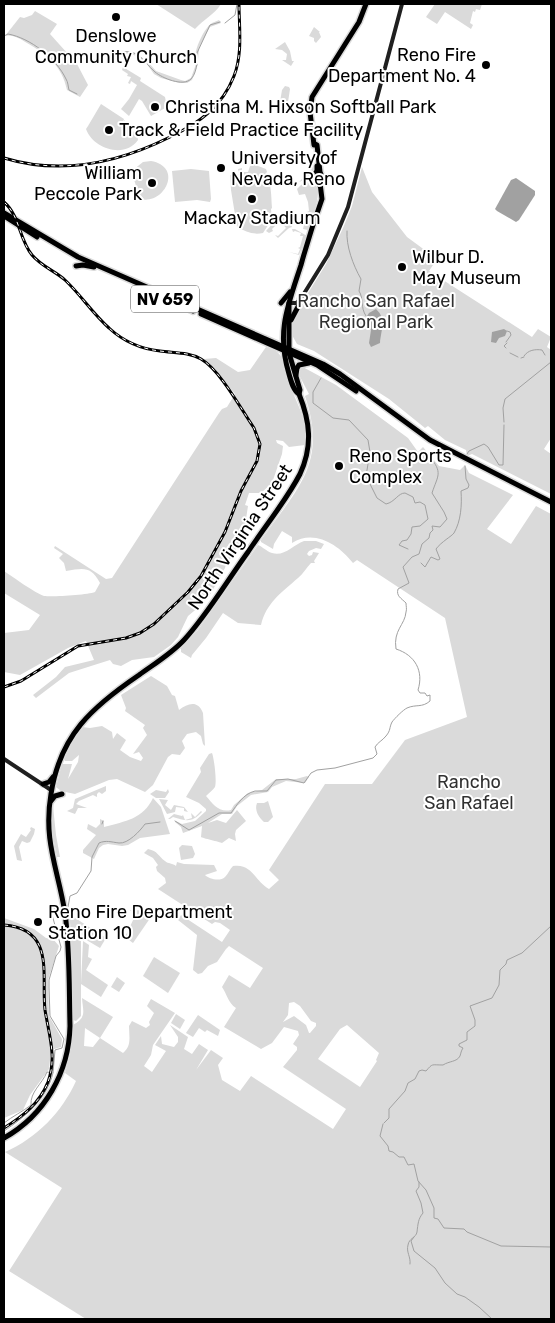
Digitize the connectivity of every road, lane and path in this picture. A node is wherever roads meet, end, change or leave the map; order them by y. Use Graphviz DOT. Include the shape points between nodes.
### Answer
graph roads {
  1 [pos="366,4"];
  2 [pos="402,4"];
  3 [pos="4,213"];
  4 [pos="4,216"];
  5 [pos="71,257"];
  6 [pos="94,268"];
  7 [pos="292,290"];
  8 [pos="300,300"];
  9 [pos="281,303"];
  10 [pos="289,303"];
  11 [pos="286,327"];
  12 [pos="264,340"];
  13 [pos="272,343"];
  14 [pos="287,350"];
  15 [pos="317,365"];
  16 [pos="287,366"];
  17 [pos="296,381"];
  18 [pos="299,394"];
  19 [pos="407,426"];
  20 [pos="551,504"];
  21 [pos="4,758"];
  22 [pos="56,771"];
  23 [pos="42,784"];
  24 [pos="52,790"];
  25 [pos="62,794"];
  26 [pos="50,804"];
  27 [pos="4,1138"];
  1 -- 7 [label="main road, North Virginia Street" via="359,22 312,97 310,112 322,196"];
  2 -- 8 [label="main road" via="349,206 329,252"];
  3 -- 12 [label="main road, NV 659" via="81,258"];
  4 -- 5 [label="main road, NV 659"];
  5 -- 6 [label="main road, NV 659"];
  5 -- 6 [label="main road" via="75,267"];
  6 -- 12 [label="main road, NV 659"];
  7 -- 9 [label="main road"];
  7 -- 10 [label="main road, North Virginia Street"];
  8 -- 10 [label="main road"];
  8 -- 11 [label="main road"];
  10 -- 11 [label="main road, North Virginia Street"];
  11 -- 13 [label="main road"];
  11 -- 14 [label="main road, North Virginia Street"];
  12 -- 13 [label="main road, NV 659"];
  13 -- 14 [label="main road, NV 659"];
  13 -- 16 [label="main road"];
  14 -- 15 [label="main road, NV 659"];
  14 -- 16 [label="main road, North Virginia Street"];
  14 -- 17 [label="main road, North Virginia Street"];
  14 -- 19 [label="main road, NV 659" via="332,369"];
  15 -- 17 [label="main road" via="305,362 299,365"];
  15 -- 19 [label="main road, NV 659"];
  16 -- 18 [label="main road, North Virginia Street"];
  17 -- 18 [label="main road, North Virginia Street"];
  18 -- 22 [label="main road, North Virginia Street" via="308,417 310,436 300,474 188,636 98,705 66,747"];
  19 -- 20 [label="main road, NV 659" via="429,443"];
  21 -- 23 [label="main road"];
  22 -- 23 [label="main road" via="49,782"];
  22 -- 24 [label="main road, North Virginia Street"];
  23 -- 24 [label="main road"];
  24 -- 26 [label="main road, North Virginia Street"];
  25 -- 26 [label="main road" via="54,796"];
  26 -- 27 [label="main road, North Virginia Street" via="49,822 67,930 70,1031 59,1078 44,1103"];
}
